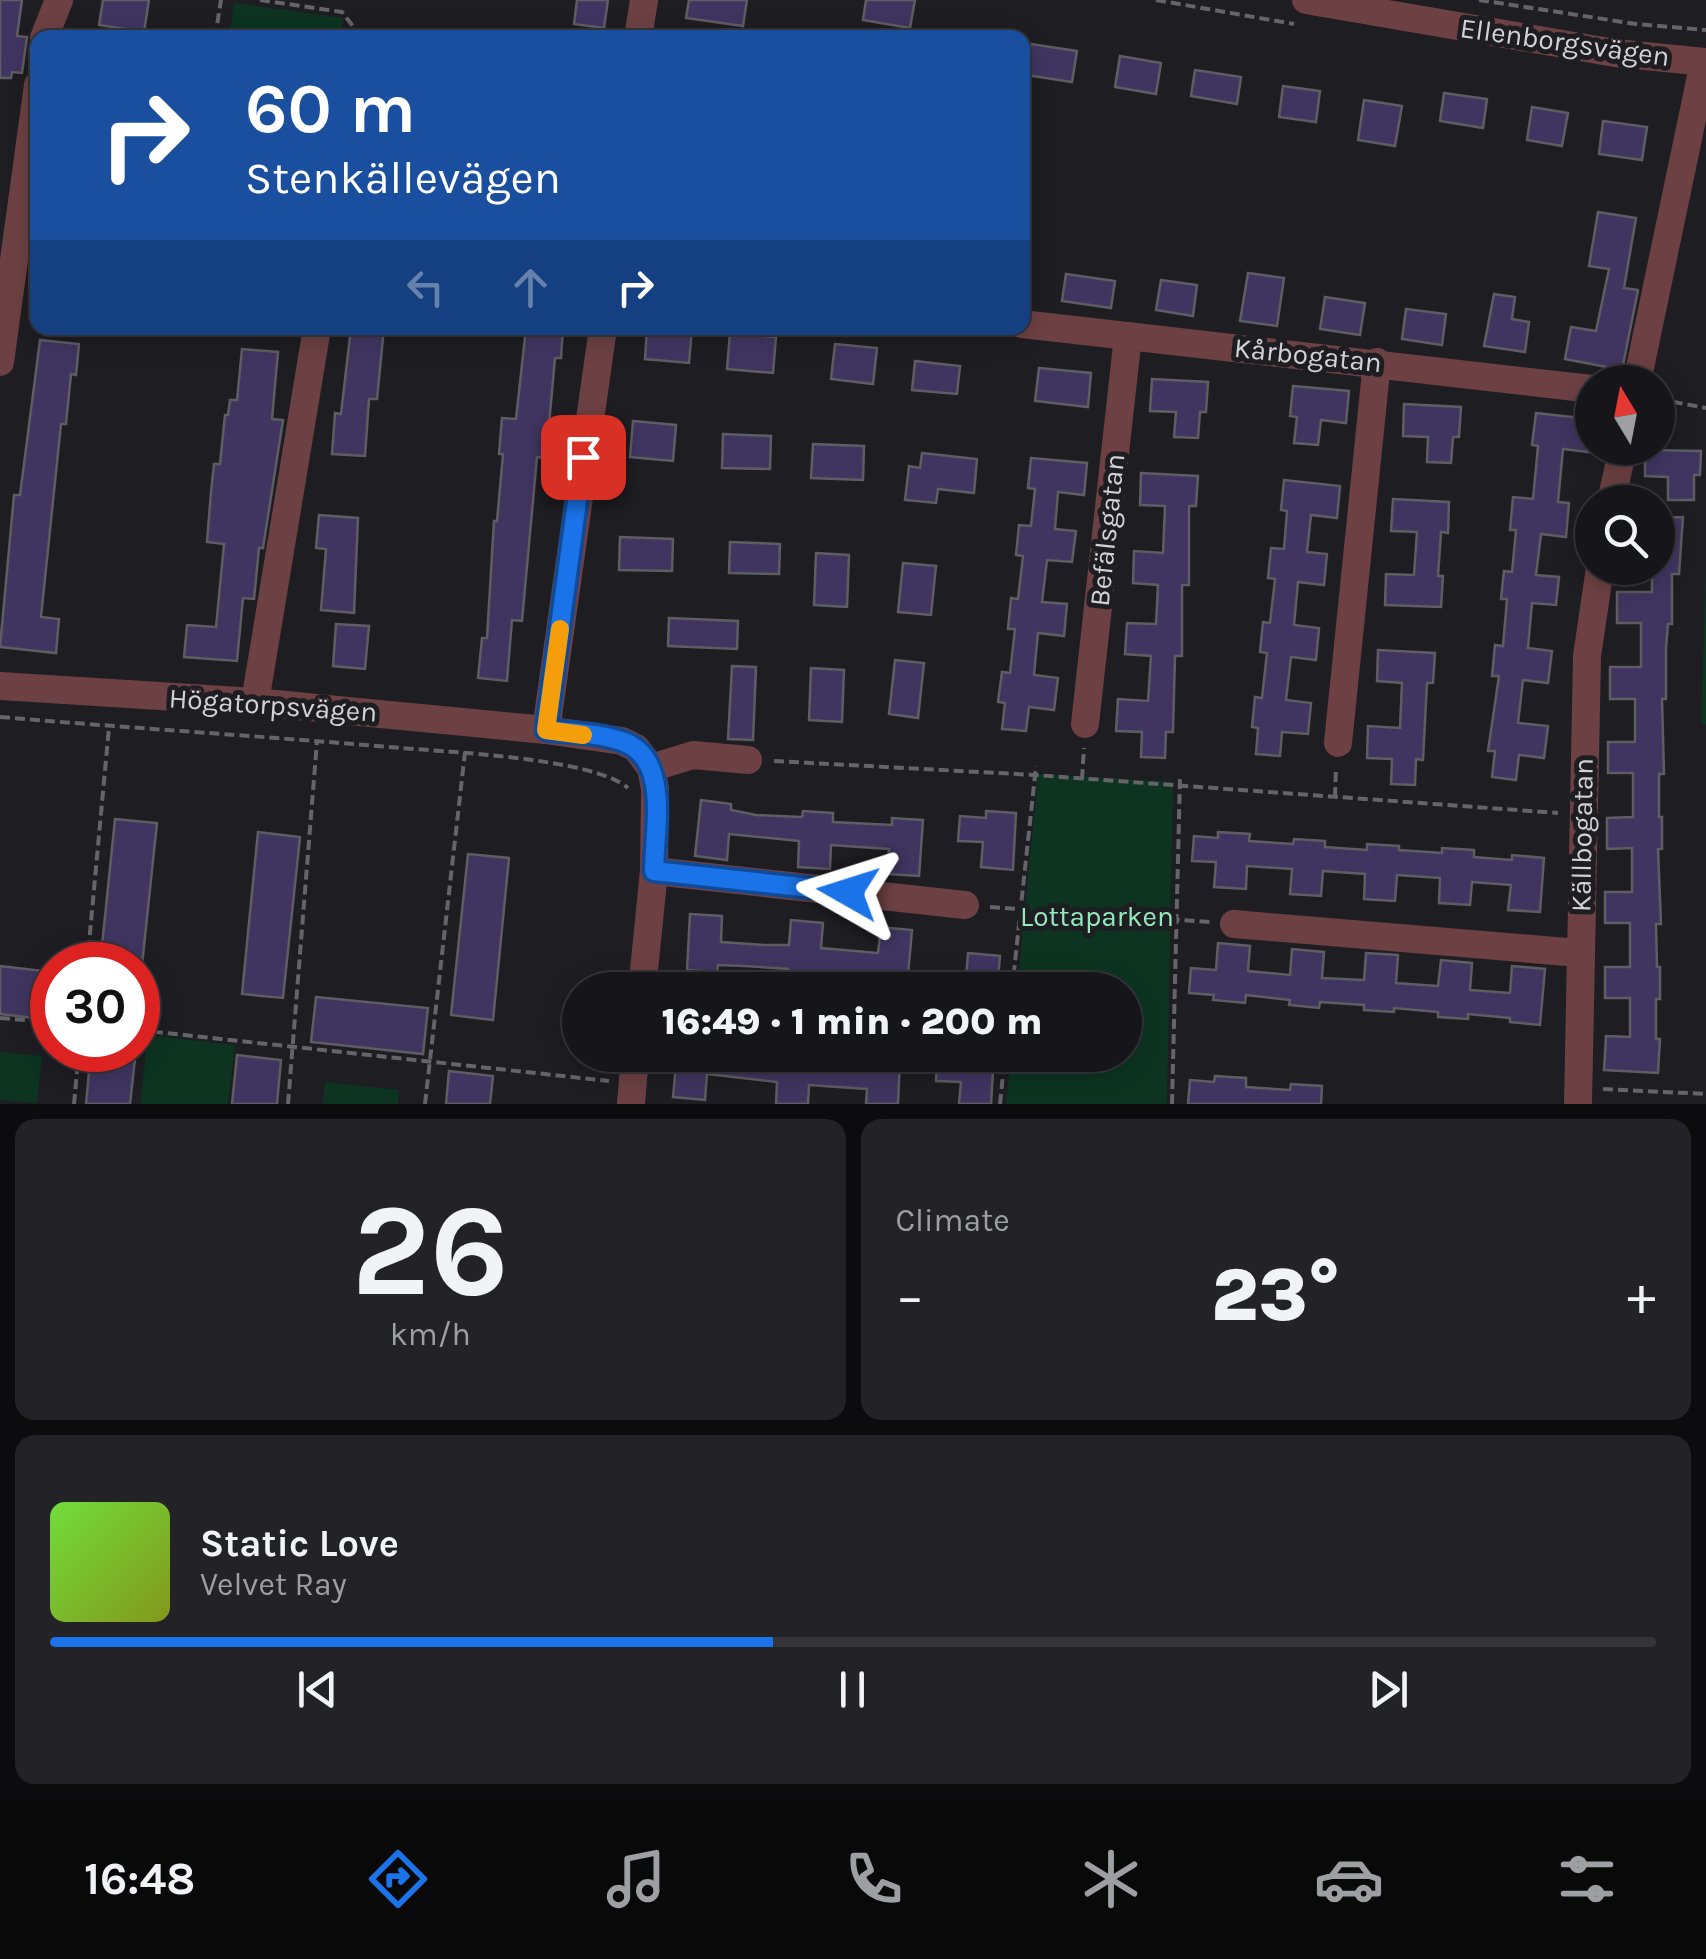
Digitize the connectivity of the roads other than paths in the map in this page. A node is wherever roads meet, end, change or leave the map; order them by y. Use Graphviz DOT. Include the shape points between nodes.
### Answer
graph roads {
  1 [pos="60,0"];
  2 [pos="644,0"];
  3 [pos="1306,0"];
  4 [pos="47,30"];
  5 [pos="639,30"];
  6 [pos="1705,62"];
  7 [pos="30,149"];
  8 [pos="18,246"];
  9 [pos="1030,325"];
  10 [pos="316,335"];
  11 [pos="602,335"];
  12 [pos="1128,336"];
  13 [pos="0,362"];
  14 [pos="1378,362"];
  15 [pos="1641,365"];
  16 [pos="1575,388"];
  17 [pos="1597,585"];
  18 [pos="0,686"];
  19 [pos="255,702"];
  20 [pos="1086,724"];
  21 [pos="546,730"];
  22 [pos="1338,743"];
  23 [pos="748,760"];
  24 [pos="651,768"];
  25 [pos="654,871"];
  26 [pos="965,905"];
  27 [pos="1234,924"];
  28 [pos="1580,953"];
  29 [pos="644,972"];
  30 [pos="634,1072"];
  31 [pos="1578,1096"];
  32 [pos="630,1104"];
  1 -- 4 [label="street"];
  2 -- 5 [label="street"];
  3 -- 6 [label="street, Ellenborgsvägen" via="1615,54"];
  6 -- 15 [label="street"];
  7 -- 8 [label="street"];
  8 -- 13 [label="street"];
  9 -- 12 [label="street, Kårbogatan"];
  10 -- 19 [label="street"];
  11 -- 21 [label="street"];
  12 -- 14 [label="street, Kårbogatan"];
  12 -- 20 [label="street, Befälsgatan"];
  14 -- 16 [label="street, Kårbogatan"];
  14 -- 22 [label="street"];
  17 -- 28 [label="street, Källbogatan" via="1587,656"];
  18 -- 19 [label="street, Högatorpsvägen"];
  19 -- 21 [label="street, Högatorpsvägen"];
  21 -- 24 [label="street, Högatorpsvägen" via="622,741"];
  23 -- 24 [label="street" via="692,755"];
  24 -- 25 [label="street"];
  25 -- 26 [label="street"];
  25 -- 29 [label="street"];
  27 -- 28 [label="street"];
  28 -- 31 [label="street, Källbogatan"];
  30 -- 32 [label="street"];
}
